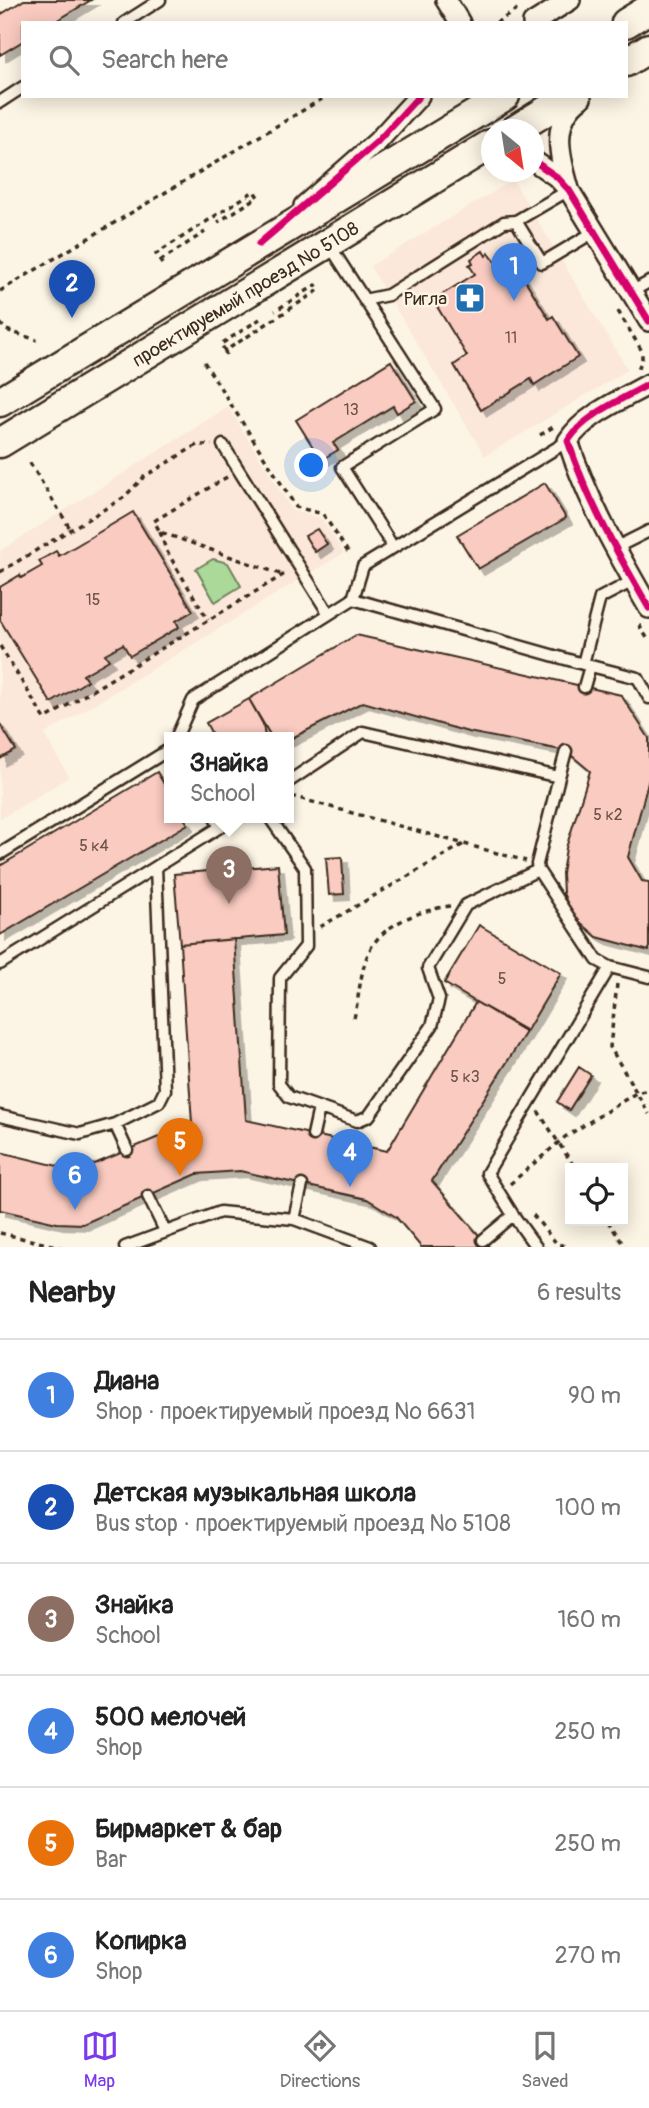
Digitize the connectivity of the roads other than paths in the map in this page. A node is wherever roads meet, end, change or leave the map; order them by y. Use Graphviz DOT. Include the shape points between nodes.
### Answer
graph roads {
  1 [pos="160,0"];
  2 [pos="446,0"];
  3 [pos="570,0"];
  4 [pos="649,9"];
  5 [pos="528,14"];
  6 [pos="127,21"];
  7 [pos="459,21"];
  8 [pos="628,22"];
  9 [pos="649,48"];
  10 [pos="628,61"];
  11 [pos="21,88"];
  12 [pos="417,98"];
  13 [pos="502,98"];
  14 [pos="567,98"];
  15 [pos="581,98"];
  16 [pos="0,102"];
  17 [pos="533,119"];
  18 [pos="481,151"];
  19 [pos="481,164"];
  20 [pos="544,168"];
  21 [pos="436,178"];
  22 [pos="569,190"];
  23 [pos="516,221"];
  24 [pos="594,232"];
  25 [pos="328,243"];
  26 [pos="259,244"];
  27 [pos="649,282"];
  28 [pos="631,292"];
  29 [pos="364,300"];
  30 [pos="649,321"];
  31 [pos="642,381"];
  32 [pos="0,402"];
  33 [pos="565,431"];
  34 [pos="0,443"];
  35 [pos="223,445"];
  36 [pos="649,531"];
  37 [pos="393,547"];
  38 [pos="615,548"];
  39 [pos="633,581"];
  40 [pos="353,599"];
  41 [pos="649,608"];
  42 [pos="329,614"];
  43 [pos="586,665"];
  44 [pos="584,687"];
  45 [pos="649,698"];
  46 [pos="179,732"];
  47 [pos="566,751"];
  48 [pos="164,753"];
  49 [pos="559,776"];
  50 [pos="294,779"];
  51 [pos="218,823"];
  52 [pos="274,823"];
  53 [pos="0,854"];
  54 [pos="156,867"];
  55 [pos="537,867"];
  56 [pos="0,964"];
  57 [pos="614,968"];
  58 [pos="649,977"];
  59 [pos="319,1108"];
  60 [pos="0,1116"];
  61 [pos="115,1124"];
  62 [pos="313,1135"];
  63 [pos="127,1150"];
  64 [pos="302,1185"];
  65 [pos="148,1196"];
  66 [pos="513,1215"];
  67 [pos="294,1219"];
  68 [pos="165,1231"];
  69 [pos="483,1240"];
  70 [pos="125,1247"];
  71 [pos="370,1247"];
  72 [pos="536,1247"];
  1 -- 6 [label="lane"];
  2 -- 7 [label="street"];
  3 -- 5 [label="street"];
  4 -- 8 [label="main road"];
  9 -- 10 [label="main road"];
  11 -- 16 [label="lane"];
  12 -- 26 [label="street" via="377,142"];
  13 -- 26 [label="main road, проектируемый проезд № 5108"];
  14 -- 17 [label="main road"];
  15 -- 22 [label="street" via="570,107 559,129"];
  18 -- 21 [label="main road, проектируемый проезд № 5108"];
  19 -- 21 [label="street"];
  20 -- 22 [label="street"];
  21 -- 25 [label="main road, проектируемый проезд № 5108"];
  22 -- 23 [label="lane"];
  22 -- 24 [label="street"];
  23 -- 24 [label="lane" via="541,263"];
  23 -- 29 [label="lane" via="504,222 388,295"];
  24 -- 28 [label="street"];
  25 -- 29 [label="lane"];
  25 -- 34 [label="main road, проектируемый проезд № 5108"];
  26 -- 32 [label="main road, проектируемый проезд № 5108"];
  27 -- 28 [label="lane"];
  28 -- 30 [label="street"];
  29 -- 37 [label="lane" via="435,409 342,467"];
  31 -- 33 [label="street" via="573,433"];
  33 -- 37 [label="lane"];
  33 -- 38 [label="street"];
  35 -- 42 [label="lane"];
  36 -- 38 [label="lane"];
  37 -- 40 [label="lane" via="363,566"];
  38 -- 39 [label="street"];
  39 -- 41 [label="street"];
  39 -- 43 [label="lane" via="600,598"];
  40 -- 42 [label="lane"];
  40 -- 43 [label="lane"];
  42 -- 46 [label="lane" via="192,700"];
  43 -- 44 [label="lane"];
  43 -- 45 [label="lane" via="638,678"];
  47 -- 49 [label="lane"];
  48 -- 53 [label="lane"];
  49 -- 50 [label="lane" via="363,732"];
  49 -- 55 [label="lane"];
  51 -- 54 [label="lane"];
  52 -- 59 [label="lane" via="305,868 306,946 280,978 279,1084 289,1097"];
  54 -- 56 [label="lane"];
  54 -- 61 [label="lane" via="165,1090 159,1102"];
  55 -- 57 [label="lane" via="597,960"];
  55 -- 59 [label="lane" via="466,905 428,968 439,999 432,1026 369,1116 357,1121"];
  57 -- 58 [label="lane"];
  57 -- 66 [label="lane" via="487,1173"];
  59 -- 62 [label="lane"];
  60 -- 61 [label="lane" via="80,1134"];
  61 -- 63 [label="lane"];
  64 -- 67 [label="lane"];
  65 -- 68 [label="lane"];
  66 -- 69 [label="lane"];
  66 -- 72 [label="lane"];
  67 -- 68 [label="lane" via="220,1212"];
  67 -- 71 [label="lane"];
  68 -- 70 [label="lane"];
}
